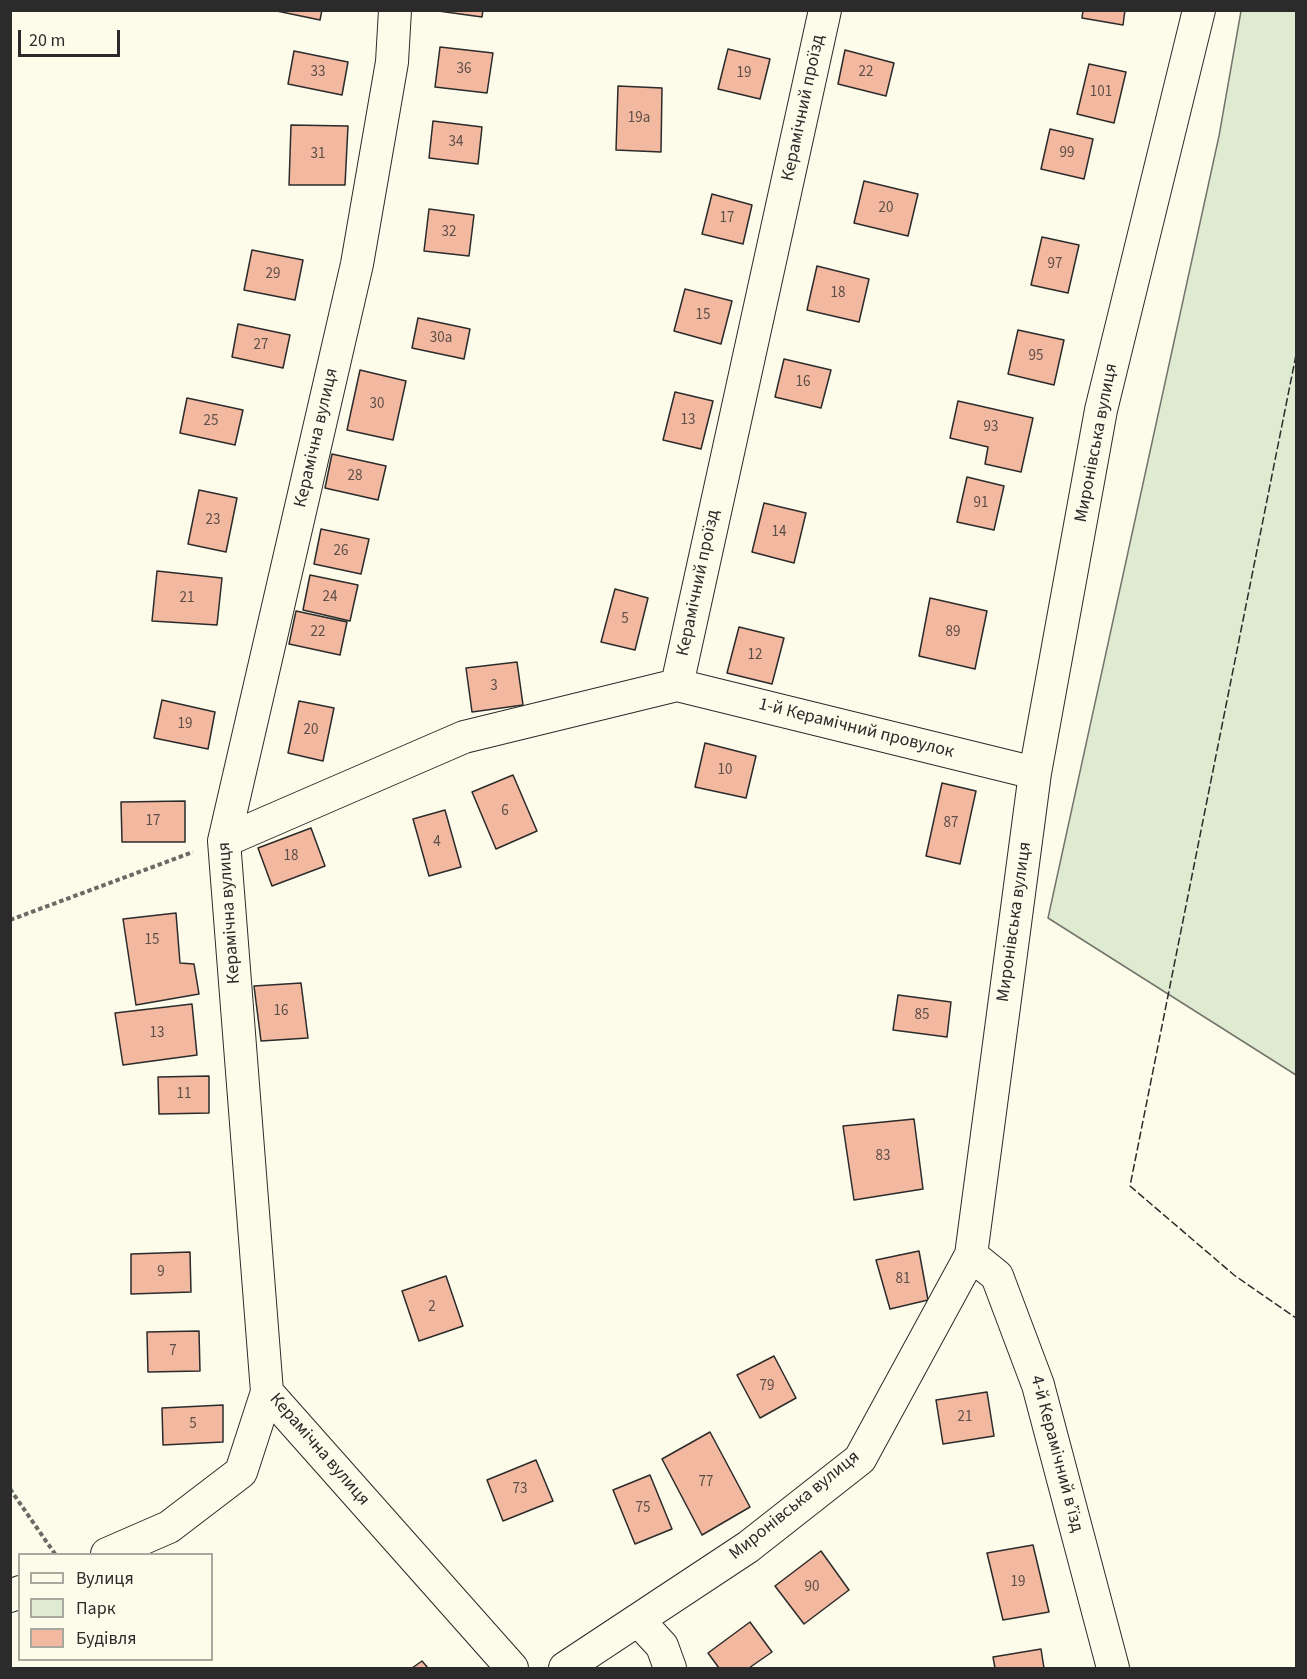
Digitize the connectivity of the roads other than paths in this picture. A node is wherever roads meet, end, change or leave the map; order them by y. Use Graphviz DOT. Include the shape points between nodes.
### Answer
graph roads {
  1 [pos="395,10"];
  2 [pos="825,10"];
  3 [pos="1199,10"];
  4 [pos="677,686"];
  5 [pos="1035,772"];
  6 [pos="224,841"];
  7 [pos="971,1255"];
  8 [pos="267,1392"];
  9 [pos="109,1553"];
  10 [pos="638,1620"];
  11 [pos="512,1668"];
  12 [pos="565,1668"];
  13 [pos="670,1668"];
  14 [pos="1113,1668"];
  1 -- 6 [label="street, Керамічна вулиця" via="392,62 357,264"];
  2 -- 4 [label="street, Керамічний проїзд"];
  3 -- 5 [label="street, Миронівська вулиця" via="1101,410"];
  4 -- 5 [label="street, 1-й Керамічний провулок"];
  4 -- 6 [label="street" via="464,737"];
  5 -- 7 [label="street, Миронівська вулиця"];
  6 -- 8 [label="street, Керамічна вулиця"];
  7 -- 10 [label="street, Миронівська вулиця" via="860,1459 748,1547"];
  7 -- 14 [label="street, 4-й Керамічний в’їзд" via="997,1276 1038,1384"];
  8 -- 9 [label="street" via="241,1472 169,1527"];
  8 -- 11 [label="street, Керамічна вулиця"];
  10 -- 12 [label="street, Миронівська вулиця"];
  10 -- 13 [label="street" via="662,1646"];
}
